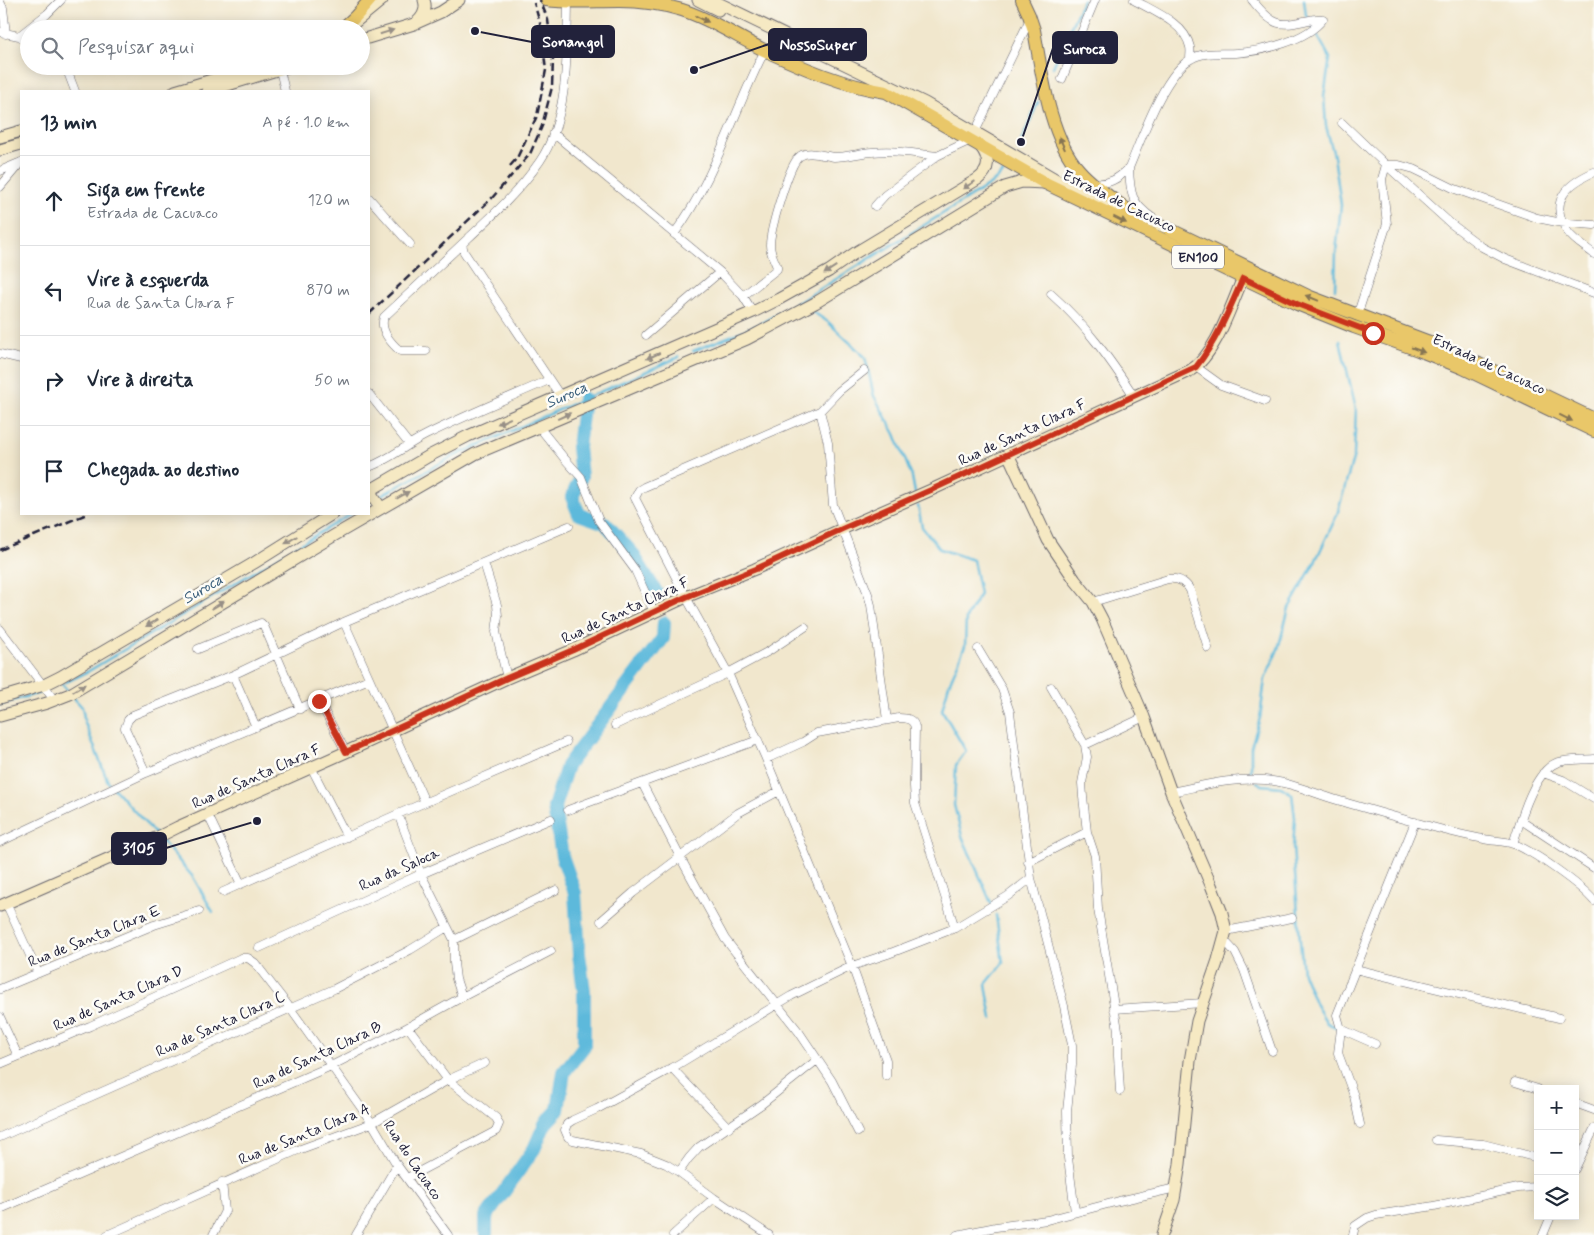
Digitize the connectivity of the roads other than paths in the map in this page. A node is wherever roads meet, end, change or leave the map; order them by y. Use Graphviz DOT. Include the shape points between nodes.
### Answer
graph roads {
  1 [pos="61,0"];
  2 [pos="370,0"];
  3 [pos="382,0"];
  4 [pos="424,0"];
  5 [pos="459,0"];
  6 [pos="546,0"];
  7 [pos="698,0"];
  8 [pos="712,0"];
  9 [pos="1022,0"];
  10 [pos="1096,0"];
  11 [pos="1134,0"];
  12 [pos="1252,0"];
  13 [pos="0,2"];
  14 [pos="568,2"];
  15 [pos="1030,19"];
  16 [pos="39,20"];
  17 [pos="353,20"];
  18 [pos="357,20"];
  19 [pos="414,24"];
  20 [pos="3,33"];
  21 [pos="19,36"];
  22 [pos="370,37"];
  23 [pos="765,50"];
  24 [pos="1190,59"];
  25 [pos="69,75"];
  26 [pos="228,75"];
  27 [pos="262,75"];
  28 [pos="285,75"];
  29 [pos="1062,79"];
  30 [pos="76,90"];
  31 [pos="177,90"];
  32 [pos="211,90"];
  33 [pos="285,90"];
  34 [pos="886,92"];
  35 [pos="1342,123"];
  36 [pos="20,131"];
  37 [pos="553,133"];
  38 [pos="0,137"];
  39 [pos="976,140"];
  40 [pos="20,144"];
  41 [pos="0,150"];
  42 [pos="937,156"];
  43 [pos="20,162"];
  44 [pos="20,163"];
  45 [pos="1019,164"];
  46 [pos="1386,165"];
  47 [pos="1130,168"];
  48 [pos="0,171"];
  49 [pos="1594,172"];
  50 [pos="1045,183"];
  51 [pos="1094,184"];
  52 [pos="0,187"];
  53 [pos="370,199"];
  54 [pos="875,206"];
  55 [pos="1132,213"];
  56 [pos="1564,223"];
  57 [pos="1594,225"];
  58 [pos="1170,229"];
  59 [pos="674,234"];
  60 [pos="410,244"];
  61 [pos="462,244"];
  62 [pos="1594,254"];
  63 [pos="720,272"];
  64 [pos="1243,278"];
  65 [pos="1594,293"];
  66 [pos="1051,294"];
  67 [pos="743,296"];
  68 [pos="753,312"];
  69 [pos="1357,316"];
  70 [pos="646,335"];
  71 [pos="681,344"];
  72 [pos="426,351"];
  73 [pos="0,354"];
  74 [pos="20,358"];
  75 [pos="689,363"];
  76 [pos="1196,367"];
  77 [pos="864,371"];
  78 [pos="549,380"];
  79 [pos="370,395"];
  80 [pos="1134,396"];
  81 [pos="561,397"];
  82 [pos="1265,401"];
  83 [pos="820,412"];
  84 [pos="1594,419"];
  85 [pos="539,427"];
  86 [pos="1594,431"];
  87 [pos="409,444"];
  88 [pos="1008,454"];
  89 [pos="370,467"];
  90 [pos="370,490"];
  91 [pos="370,492"];
  92 [pos="381,508"];
  93 [pos="330,515"];
  94 [pos="369,515"];
  95 [pos="370,515"];
  96 [pos="569,526"];
  97 [pos="842,529"];
  98 [pos="484,563"];
  99 [pos="686,597"];
  100 [pos="1093,602"];
  101 [pos="654,612"];
  102 [pos="344,622"];
  103 [pos="805,627"];
  104 [pos="0,629"];
  105 [pos="1208,648"];
  106 [pos="198,649"];
  107 [pos="978,649"];
  108 [pos="276,654"];
  109 [pos="728,673"];
  110 [pos="233,675"];
  111 [pos="507,678"];
  112 [pos="369,679"];
  113 [pos="44,685"];
  114 [pos="1051,687"];
  115 [pos="0,698"];
  116 [pos="55,701"];
  117 [pos="319,701"];
  118 [pos="300,709"];
  119 [pos="0,716"];
  120 [pos="1144,717"];
  121 [pos="887,720"];
  122 [pos="615,725"];
  123 [pos="256,727"];
  124 [pos="392,730"];
  125 [pos="758,740"];
  126 [pos="566,742"];
  127 [pos="1085,745"];
  128 [pos="346,752"];
  129 [pos="766,758"];
  130 [pos="1594,759"];
  131 [pos="311,767"];
  132 [pos="1543,773"];
  133 [pos="146,774"];
  134 [pos="642,783"];
  135 [pos="779,791"];
  136 [pos="1171,792"];
  137 [pos="1594,799"];
  138 [pos="425,802"];
  139 [pos="568,810"];
  140 [pos="398,814"];
  141 [pos="208,815"];
  142 [pos="551,820"];
  143 [pos="1521,820"];
  144 [pos="1415,822"];
  145 [pos="1087,832"];
  146 [pos="347,837"];
  147 [pos="0,842"];
  148 [pos="1513,844"];
  149 [pos="680,857"];
  150 [pos="1028,862"];
  151 [pos="1594,868"];
  152 [pos="421,874"];
  153 [pos="1031,878"];
  154 [pos="241,884"];
  155 [pos="556,890"];
  156 [pos="223,892"];
  157 [pos="1594,901"];
  158 [pos="3,904"];
  159 [pos="199,911"];
  160 [pos="1292,918"];
  161 [pos="601,920"];
  162 [pos="448,927"];
  163 [pos="955,928"];
  164 [pos="1225,936"];
  165 [pos="454,940"];
  166 [pos="259,948"];
  167 [pos="551,951"];
  168 [pos="248,958"];
  169 [pos="852,966"];
  170 [pos="1355,969"];
  171 [pos="38,973"];
  172 [pos="0,989"];
  173 [pos="462,997"];
  174 [pos="1203,1003"];
  175 [pos="778,1004"];
  176 [pos="290,1008"];
  177 [pos="1114,1009"];
  178 [pos="0,1017"];
  179 [pos="1560,1018"];
  180 [pos="408,1027"];
  181 [pos="1341,1029"];
  182 [pos="1376,1044"];
  183 [pos="1272,1051"];
  184 [pos="18,1056"];
  185 [pos="817,1060"];
  186 [pos="485,1063"];
  187 [pos="0,1064"];
  188 [pos="330,1066"];
  189 [pos="672,1068"];
  190 [pos="886,1076"];
  191 [pos="448,1080"];
  192 [pos="1515,1082"];
  193 [pos="1534,1088"];
  194 [pos="1120,1091"];
  195 [pos="1579,1104"];
  196 [pos="1594,1110"];
  197 [pos="372,1123"];
  198 [pos="1360,1124"];
  199 [pos="729,1128"];
  200 [pos="1594,1128"];
  201 [pos="858,1132"];
  202 [pos="0,1138"];
  203 [pos="1436,1140"];
  204 [pos="1534,1157"];
  205 [pos="1579,1160"];
  206 [pos="397,1164"];
  207 [pos="679,1172"];
  208 [pos="407,1178"];
  209 [pos="222,1182"];
  210 [pos="1534,1187"];
  211 [pos="1176,1188"];
  212 [pos="714,1198"];
  213 [pos="0,1209"];
  214 [pos="1076,1212"];
  215 [pos="1549,1220"];
  216 [pos="107,1235"];
  217 [pos="213,1235"];
  218 [pos="356,1235"];
  219 [pos="448,1235"];
  220 [pos="673,1235"];
  221 [pos="768,1235"];
  222 [pos="957,1235"];
  223 [pos="1162,1235"];
  224 [pos="1353,1235"];
  225 [pos="1542,1235"];
  1 -- 16 [label="street"];
  2 -- 17 [label="main road"];
  3 -- 18 [label="main road"];
  4 -- 19 [label="main road" via="423,16"];
  5 -- 19 [label="main road"];
  6 -- 14 [label="main road, EN100"];
  7 -- 34 [label="main road, Estrada de Cacuaco"];
  8 -- 39 [label="main road, Estrada de Cacuaco" via="925,103"];
  9 -- 15 [label="main road, Estrada de Cacuaco"];
  10 -- 29 [label="street"];
  11 -- 24 [label="street" via="1178,28 1186,37"];
  12 -- 24 [label="street" via="1275,22 1288,24 1323,18 1310,32 1285,42"];
  13 -- 20 [label="street"];
  14 -- 23 [label="main road, EN100, one-way" via="665,5 685,11"];
  14 -- 37 [label="street" via="564,92"];
  15 -- 39 [label="street"];
  51 -- 15 [label="main road, Estrada de Cacuaco, one-way" via="1068,155 1053,120"];
  22 -- 19 [label="main road, one-way"];
  20 -- 21 [label="street"];
  23 -- 34 [label="main road, EN100" via="862,88"];
  23 -- 59 [label="street" via="711,172"];
  24 -- 47 [label="street" via="1167,85"];
  25 -- 30 [label="street"];
  26 -- 31 [label="main road"];
  27 -- 32 [label="main road"];
  28 -- 33 [label="street"];
  34 -- 39 [label="main road, Estrada de Cacuaco / EN100"];
  35 -- 46 [label="street"];
  36 -- 38 [label="main road"];
  37 -- 59 [label="street"];
  37 -- 61 [label="street" via="540,160 517,189"];
  39 -- 42 [label="street"];
  39 -- 45 [label="main road, Estrada de Cacuaco / EN100"];
  39 -- 68 [label="main road, one-way" via="988,162 978,180 802,287"];
  40 -- 41 [label="main road"];
  42 -- 54 [label="street"];
  42 -- 67 [label="street" via="880,152 832,157 808,153 800,156 780,200 772,232 771,254 777,269"];
  43 -- 48 [label="street"];
  44 -- 52 [label="street"];
  45 -- 50 [label="main road, Estrada de Cacuaco / EN100"];
  45 -- 55 [label="main road, Estrada de Cacuaco"];
  46 -- 56 [label="street" via="1414,169 1444,185 1482,199 1537,218"];
  46 -- 65 [label="street" via="1450,223 1482,247"];
  46 -- 69 [label="street" via="1382,179 1386,224"];
  47 -- 51 [label="street" via="1114,180"];
  47 -- 58 [label="street" via="1132,196 1144,211"];
  49 -- 56 [label="street" via="1571,185 1564,193 1560,215"];
  50 -- 64 [label="main road, Estrada de Cacuaco / EN100, one-way"];
  50 -- 75 [label="main road" via="1022,182 1005,187 793,315 747,339"];
  51 -- 55 [label="main road, Estrada de Cacuaco"];
  53 -- 60 [label="street"];
  55 -- 58 [label="main road, Estrada de Cacuaco"];
  56 -- 57 [label="street"];
  56 -- 62 [label="street" via="1572,236"];
  69 -- 58 [label="main road, Estrada de Cacuaco / EN100, one-way" via="1308,296"];
  59 -- 63 [label="street"];
  61 -- 72 [label="street" via="382,322 390,341 400,351"];
  61 -- 78 [label="street" via="464,252"];
  63 -- 67 [label="street"];
  63 -- 70 [label="street"];
  64 -- 76 [label="main road, Rua de Santa Clara F" via="1223,326"];
  64 -- 86 [label="main road, Estrada de Cacuaco / EN100, one-way" via="1297,304 1463,368"];
  66 -- 80 [label="street" via="1088,331"];
  67 -- 68 [label="street"];
  68 -- 71 [label="main road"];
  69 -- 84 [label="main road, Estrada de Cacuaco / EN100" via="1436,345"];
  71 -- 75 [label="main road"];
  71 -- 81 [label="main road, one-way"];
  73 -- 74 [label="street"];
  85 -- 75 [label="main road, one-way"];
  76 -- 80 [label="main road, Rua de Santa Clara F"];
  76 -- 82 [label="street" via="1221,385"];
  77 -- 83 [label="street"];
  78 -- 81 [label="street"];
  78 -- 87 [label="street"];
  79 -- 87 [label="street"];
  80 -- 88 [label="main road, Rua de Santa Clara F"];
  81 -- 90 [label="main road, one-way" via="468,436"];
  83 -- 97 [label="street" via="828,442 833,506"];
  83 -- 99 [label="street" via="638,490 635,498"];
  92 -- 85 [label="main road, one-way" via="475,454"];
  85 -- 101 [label="street" via="581,477 599,521 636,570"];
  87 -- 89 [label="street"];
  88 -- 97 [label="main road, Rua de Santa Clara F"];
  88 -- 100 [label="main road" via="1048,540"];
  91 -- 92 [label="main road"];
  95 -- 92 [label="main road, one-way"];
  93 -- 113 [label="main road, one-way"];
  116 -- 94 [label="main road, one-way"];
  96 -- 98 [label="street"];
  97 -- 99 [label="main road, Rua de Santa Clara F"];
  97 -- 121 [label="street" via="871,605"];
  98 -- 102 [label="street"];
  98 -- 111 [label="street" via="497,605 496,632"];
  99 -- 101 [label="main road, Rua de Santa Clara F"];
  99 -- 109 [label="street"];
  100 -- 105 [label="street" via="1168,580 1179,580 1190,590"];
  100 -- 120 [label="main road"];
  101 -- 111 [label="main road, Rua de Santa Clara F"];
  102 -- 108 [label="street"];
  102 -- 112 [label="street"];
  103 -- 109 [label="street"];
  104 -- 113 [label="street"];
  106 -- 108 [label="street" via="261,623"];
  107 -- 150 [label="street" via="1002,689 1010,712"];
  108 -- 110 [label="street"];
  108 -- 118 [label="street"];
  109 -- 122 [label="street"];
  109 -- 125 [label="street"];
  110 -- 123 [label="street"];
  110 -- 133 [label="street" via="133,715 128,720 125,728"];
  111 -- 124 [label="main road, Rua de Santa Clara F"];
  112 -- 117 [label="street"];
  112 -- 124 [label="street"];
  113 -- 115 [label="main road"];
  113 -- 116 [label="street"];
  114 -- 127 [label="street"];
  116 -- 119 [label="main road"];
  117 -- 118 [label="street"];
  117 -- 128 [label="street"];
  118 -- 123 [label="street"];
  120 -- 127 [label="street"];
  120 -- 136 [label="main road"];
  121 -- 129 [label="street" via="817,734"];
  121 -- 163 [label="street" via="904,718 915,726 915,803"];
  123 -- 133 [label="street"];
  124 -- 128 [label="main road, Rua de Santa Clara F"];
  124 -- 138 [label="street"];
  125 -- 129 [label="street"];
  125 -- 134 [label="street"];
  126 -- 138 [label="street"];
  127 -- 145 [label="street" via="1087,757 1082,790"];
  128 -- 131 [label="main road, Rua de Santa Clara F"];
  129 -- 135 [label="street"];
  130 -- 132 [label="street" via="1559,762"];
  131 -- 141 [label="main road, Rua de Santa Clara F"];
  131 -- 146 [label="street"];
  132 -- 137 [label="street" via="1563,780"];
  132 -- 143 [label="street"];
  133 -- 147 [label="street"];
  134 -- 139 [label="street"];
  134 -- 149 [label="street"];
  135 -- 149 [label="street" via="738,813"];
  135 -- 169 [label="street"];
  136 -- 144 [label="street" via="1220,782 1266,780"];
  136 -- 164 [label="main road" via="1213,889 1222,913"];
  138 -- 140 [label="street"];
  140 -- 146 [label="street"];
  140 -- 152 [label="street"];
  141 -- 154 [label="street"];
  141 -- 158 [label="main road, Rua de Santa Clara F"];
  142 -- 152 [label="street, Rua da Saloca"];
  143 -- 148 [label="street"];
  143 -- 151 [label="street"];
  144 -- 148 [label="street"];
  144 -- 170 [label="street"];
  145 -- 150 [label="street"];
  145 -- 177 [label="street" via="1094,856 1098,910"];
  146 -- 154 [label="street"];
  148 -- 157 [label="street" via="1581,887"];
  149 -- 161 [label="street"];
  149 -- 175 [label="street" via="725,938"];
  150 -- 153 [label="street"];
  152 -- 162 [label="street"];
  152 -- 166 [label="street, Rua da Saloca"];
  153 -- 163 [label="street"];
  153 -- 214 [label="street" via="1072,1046 1067,1111 1068,1158"];
  154 -- 156 [label="street"];
  155 -- 165 [label="street"];
  158 -- 171 [label="street"];
  159 -- 171 [label="street, Rua de Santa Clara E" via="154,924"];
  160 -- 164 [label="street"];
  162 -- 165 [label="street"];
  162 -- 176 [label="street, Rua de Santa Clara C" via="383,964"];
  163 -- 169 [label="street"];
  164 -- 174 [label="main road"];
  164 -- 183 [label="street" via="1244,970"];
  165 -- 173 [label="street" via="456,979"];
  167 -- 173 [label="street, Rua de Santa Clara B"];
  168 -- 176 [label="street, Rua do Cacuaco"];
  168 -- 184 [label="street, Rua de Santa Clara D" via="241,958"];
  169 -- 175 [label="street"];
  169 -- 190 [label="street" via="886,1060"];
  170 -- 179 [label="street"];
  170 -- 181 [label="street" via="1338,1014"];
  171 -- 172 [label="street, Rua de Santa Clara E"];
  173 -- 180 [label="street, Rua de Santa Clara B"];
  174 -- 177 [label="street"];
  174 -- 211 [label="main road" via="1193,1042"];
  175 -- 185 [label="street"];
  175 -- 189 [label="street"];
  176 -- 188 [label="street, Rua do Cacuaco"];
  176 -- 202 [label="street, Rua de Santa Clara C"];
  177 -- 194 [label="street"];
  178 -- 184 [label="street"];
  180 -- 188 [label="street, Rua de Santa Clara B"];
  180 -- 191 [label="street"];
  181 -- 182 [label="street"];
  181 -- 198 [label="street" via="1338,1053 1354,1096"];
  184 -- 187 [label="street, Rua de Santa Clara D"];
  185 -- 199 [label="street"];
  185 -- 201 [label="street" via="832,1081"];
  186 -- 191 [label="street, Rua de Santa Clara A"];
  188 -- 197 [label="street, Rua do Cacuaco"];
  188 -- 213 [label="street, Rua de Santa Clara B"];
  189 -- 199 [label="street"];
  189 -- 207 [label="street" via="573,1120 565,1130 573,1140 641,1154"];
  191 -- 197 [label="street, Rua de Santa Clara A"];
  191 -- 208 [label="street" via="496,1118 499,1124 496,1131"];
  192 -- 193 [label="street"];
  195 -- 196 [label="street"];
  197 -- 206 [label="street, Rua do Cacuaco"];
  197 -- 209 [label="street, Rua de Santa Clara A"];
  199 -- 207 [label="street" via="694,1151"];
  200 -- 205 [label="street"];
  203 -- 204 [label="street" via="1483,1144"];
  206 -- 208 [label="street, Rua do Cacuaco"];
  206 -- 218 [label="street"];
  207 -- 212 [label="street"];
  208 -- 219 [label="street, Rua do Cacuaco"];
  209 -- 216 [label="street, Rua de Santa Clara A"];
  209 -- 217 [label="street" via="225,1211"];
  210 -- 224 [label="street" via="1376,1215 1355,1226"];
  211 -- 214 [label="street"];
  211 -- 223 [label="main road"];
  212 -- 220 [label="street"];
  212 -- 221 [label="street"];
  214 -- 222 [label="street" via="1048,1220"];
  215 -- 225 [label="street"];
}
